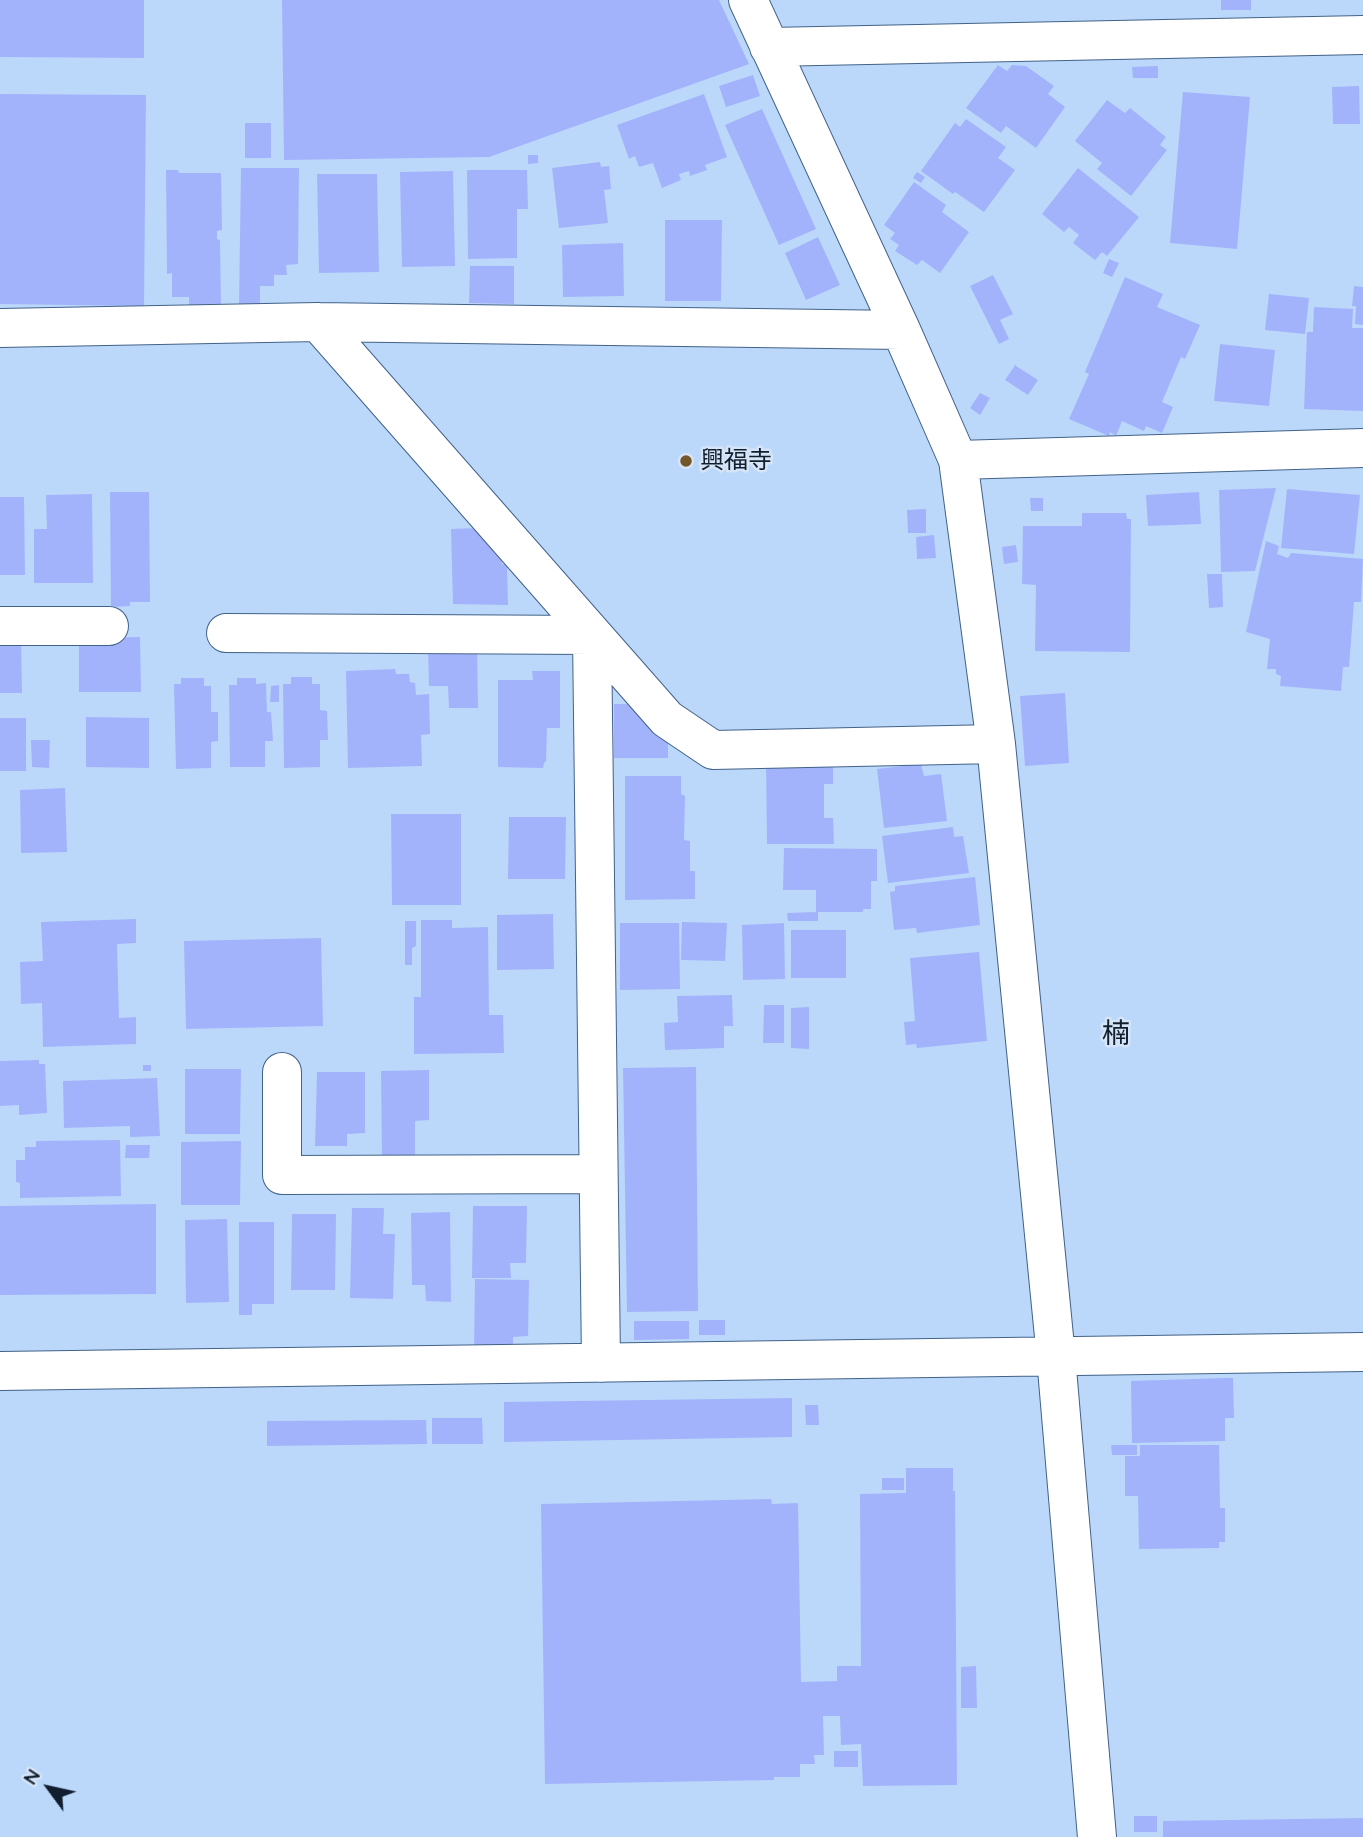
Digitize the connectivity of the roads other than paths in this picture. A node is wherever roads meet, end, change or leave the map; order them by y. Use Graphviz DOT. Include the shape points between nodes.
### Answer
graph roads {
  1 [pos="748,0"];
  2 [pos="1363,35"];
  3 [pos="769,47"];
  4 [pos="318,322"];
  5 [pos="0,328"];
  6 [pos="901,330"];
  7 [pos="1363,448"];
  8 [pos="958,460"];
  9 [pos="0,626"];
  10 [pos="109,626"];
  11 [pos="226,633"];
  12 [pos="592,635"];
  13 [pos="996,744"];
  14 [pos="282,1072"];
  15 [pos="598,1174"];
  16 [pos="1363,1352"];
  17 [pos="1056,1357"];
  18 [pos="601,1363"];
  19 [pos="0,1371"];
  20 [pos="1097,1837"];
  1 -- 3 [label="street"];
  2 -- 3 [label="street"];
  3 -- 6 [label="street"];
  4 -- 5 [label="street"];
  4 -- 6 [label="street"];
  4 -- 12 [label="street"];
  6 -- 8 [label="street"];
  7 -- 8 [label="street"];
  8 -- 13 [label="street"];
  9 -- 10 [label="street"];
  11 -- 12 [label="street"];
  12 -- 13 [label="street" via="667,719 713,750"];
  12 -- 15 [label="street"];
  13 -- 17 [label="street"];
  14 -- 15 [label="street" via="282,1175"];
  15 -- 18 [label="street"];
  16 -- 17 [label="street"];
  17 -- 18 [label="street"];
  17 -- 20 [label="street"];
  18 -- 19 [label="street"];
}
